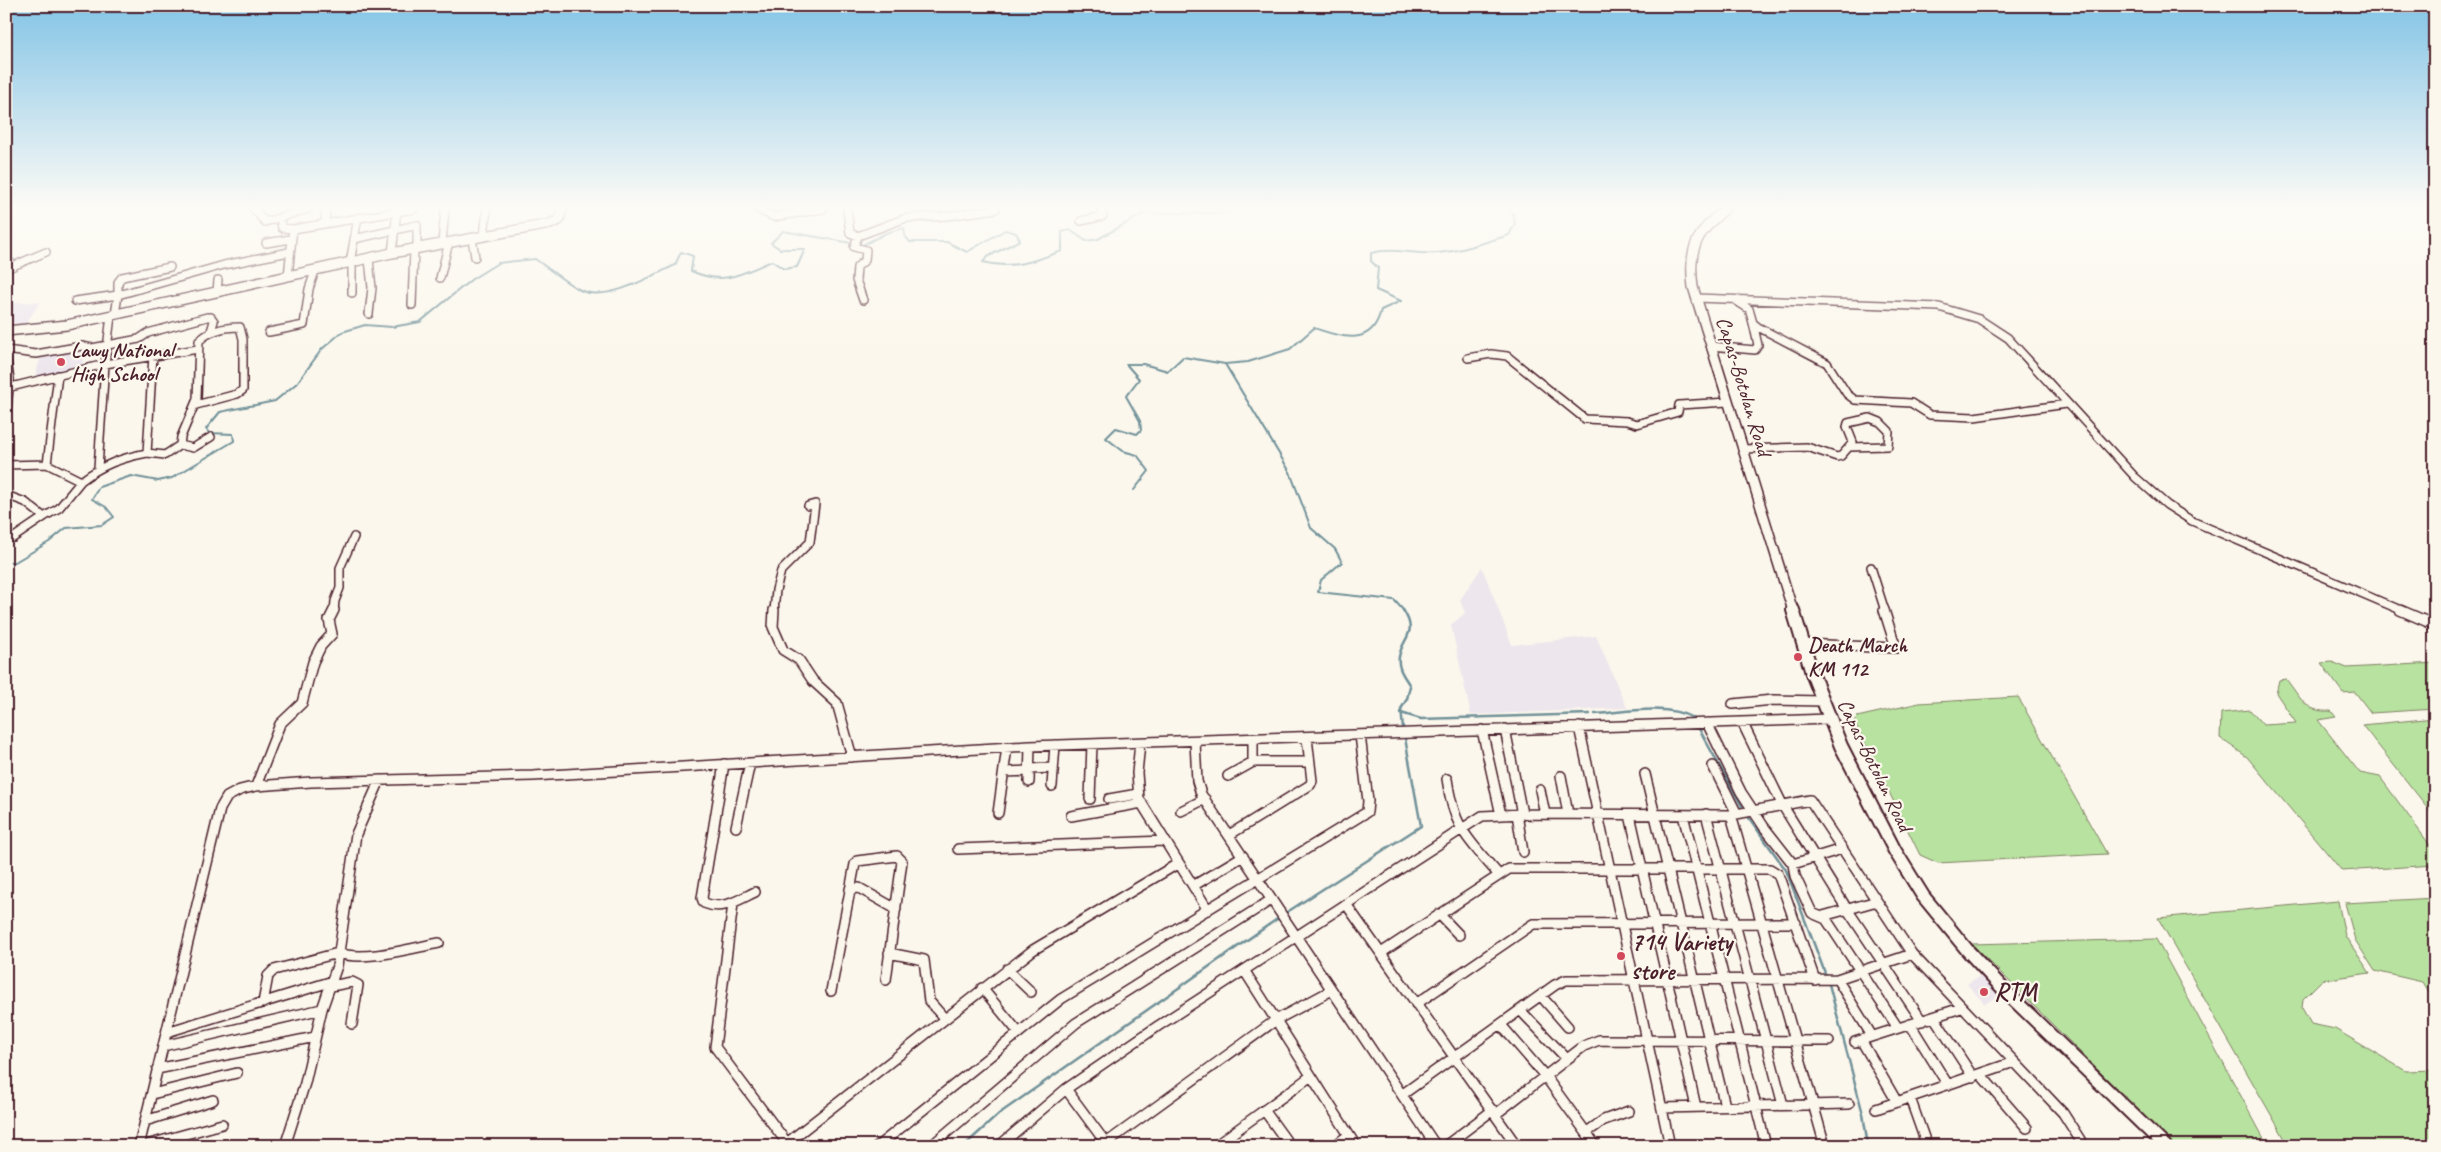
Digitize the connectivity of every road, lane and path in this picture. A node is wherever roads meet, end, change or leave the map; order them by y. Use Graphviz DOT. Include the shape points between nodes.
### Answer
graph roads {
  1 [pos="11,263"];
  2 [pos="21,263"];
  3 [pos="233,263"];
  4 [pos="289,263"];
  5 [pos="351,263"];
  6 [pos="369,263"];
  7 [pos="415,263"];
  8 [pos="442,263"];
  9 [pos="861,263"];
  10 [pos="1691,263"];
  11 [pos="14,266"];
  12 [pos="170,267"];
  13 [pos="6,269"];
  14 [pos="315,271"];
  15 [pos="288,276"];
  16 [pos="440,278"];
  17 [pos="218,280"];
  18 [pos="217,292"];
  19 [pos="352,293"];
  20 [pos="118,295"];
  21 [pos="1696,298"];
  22 [pos="1733,299"];
  23 [pos="863,300"];
  24 [pos="75,302"];
  25 [pos="412,306"];
  26 [pos="369,314"];
  27 [pos="113,315"];
  28 [pos="1753,322"];
  29 [pos="6,331"];
  30 [pos="212,331"];
  31 [pos="269,332"];
  32 [pos="106,346"];
  33 [pos="1711,346"];
  34 [pos="198,349"];
  35 [pos="6,350"];
  36 [pos="153,355"];
  37 [pos="6,356"];
  38 [pos="1468,358"];
  39 [pos="105,364"];
  40 [pos="58,375"];
  41 [pos="12,387"];
  42 [pos="1728,402"];
  43 [pos="196,404"];
  44 [pos="2067,404"];
  45 [pos="6,418"];
  46 [pos="211,437"];
  47 [pos="180,445"];
  48 [pos="1847,447"];
  49 [pos="1742,449"];
  50 [pos="147,453"];
  51 [pos="47,464"];
  52 [pos="6,465"];
  53 [pos="98,468"];
  54 [pos="81,481"];
  55 [pos="6,495"];
  56 [pos="808,506"];
  57 [pos="44,517"];
  58 [pos="354,537"];
  59 [pos="14,538"];
  60 [pos="1870,567"];
  61 [pos="2435,626"];
  62 [pos="1802,644"];
  63 [pos="1822,701"];
  64 [pos="1733,704"];
  65 [pos="1829,719"];
  66 [pos="1742,722"];
  67 [pos="1707,723"];
  68 [pos="1579,727"];
  69 [pos="1505,729"];
  70 [pos="1482,730"];
  71 [pos="1360,735"];
  72 [pos="1253,738"];
  73 [pos="1308,738"];
  74 [pos="1195,741"];
  75 [pos="1140,743"];
  76 [pos="1092,744"];
  77 [pos="1056,745"];
  78 [pos="1030,746"];
  79 [pos="1007,747"];
  80 [pos="852,757"];
  81 [pos="1252,762"];
  82 [pos="1310,762"];
  83 [pos="750,763"];
  84 [pos="724,764"];
  85 [pos="1713,766"];
  86 [pos="1053,768"];
  87 [pos="1029,770"];
  88 [pos="1004,772"];
  89 [pos="1645,774"];
  90 [pos="1228,776"];
  91 [pos="1561,776"];
  92 [pos="1447,779"];
  93 [pos="380,780"];
  94 [pos="1029,782"];
  95 [pos="256,786"];
  96 [pos="1052,786"];
  97 [pos="1540,790"];
  98 [pos="1138,794"];
  99 [pos="1090,799"];
  100 [pos="1205,799"];
  101 [pos="1109,800"];
  102 [pos="1142,803"];
  103 [pos="1783,806"];
  104 [pos="1181,811"];
  105 [pos="1754,812"];
  106 [pos="998,813"];
  107 [pos="1520,814"];
  108 [pos="1545,814"];
  109 [pos="1568,814"];
  110 [pos="1598,814"];
  111 [pos="1706,814"];
  112 [pos="1734,814"];
  113 [pos="1500,815"];
  114 [pos="1630,815"];
  115 [pos="1683,815"];
  116 [pos="1071,816"];
  117 [pos="1655,816"];
  118 [pos="736,827"];
  119 [pos="1461,831"];
  120 [pos="1228,835"];
  121 [pos="1164,841"];
  122 [pos="958,849"];
  123 [pos="1842,849"];
  124 [pos="1523,852"];
  125 [pos="1243,856"];
  126 [pos="1816,858"];
  127 [pos="1178,862"];
  128 [pos="1793,864"];
  129 [pos="1610,868"];
  130 [pos="1642,868"];
  131 [pos="1668,868"];
  132 [pos="1695,868"];
  133 [pos="1719,868"];
  134 [pos="1746,869"];
  135 [pos="1498,874"];
  136 [pos="1258,880"];
  137 [pos="1194,886"];
  138 [pos="850,889"];
  139 [pos="755,892"];
  140 [pos="1271,900"];
  141 [pos="1877,901"];
  142 [pos="733,904"];
  143 [pos="1346,904"];
  144 [pos="896,909"];
  145 [pos="1847,909"];
  146 [pos="1208,910"];
  147 [pos="1439,914"];
  148 [pos="1823,916"];
  149 [pos="1622,922"];
  150 [pos="1655,922"];
  151 [pos="1681,923"];
  152 [pos="1709,923"];
  153 [pos="1734,923"];
  154 [pos="1762,923"];
  155 [pos="1796,923"];
  156 [pos="1459,935"];
  157 [pos="1295,936"];
  158 [pos="440,943"];
  159 [pos="338,953"];
  160 [pos="890,953"];
  161 [pos="1381,953"];
  162 [pos="1912,954"];
  163 [pos="1884,963"];
  164 [pos="1007,969"];
  165 [pos="1244,970"];
  166 [pos="1861,971"];
  167 [pos="1723,979"];
  168 [pos="1749,979"];
  169 [pos="1778,979"];
  170 [pos="1837,979"];
  171 [pos="886,980"];
  172 [pos="1634,980"];
  173 [pos="1668,980"];
  174 [pos="1695,980"];
  175 [pos="1815,980"];
  176 [pos="332,983"];
  177 [pos="982,988"];
  178 [pos="1332,990"];
  179 [pos="831,991"];
  180 [pos="1031,992"];
  181 [pos="1541,996"];
  182 [pos="263,1003"];
  183 [pos="1416,1004"];
  184 [pos="1961,1008"];
  185 [pos="322,1009"];
  186 [pos="1521,1011"];
  187 [pos="1934,1017"];
  188 [pos="944,1018"];
  189 [pos="1276,1020"];
  190 [pos="1922,1021"];
  191 [pos="352,1024"];
  192 [pos="1910,1024"];
  193 [pos="1501,1026"];
  194 [pos="1568,1027"];
  195 [pos="1898,1028"];
  196 [pos="167,1032"];
  197 [pos="1019,1033"];
  198 [pos="1872,1036"];
  199 [pos="315,1037"];
  200 [pos="1647,1040"];
  201 [pos="1681,1040"];
  202 [pos="1709,1040"];
  203 [pos="1739,1041"];
  204 [pos="1766,1041"];
  205 [pos="1795,1041"];
  206 [pos="1829,1042"];
  207 [pos="163,1046"];
  208 [pos="1454,1058"];
  209 [pos="1567,1059"];
  210 [pos="2014,1062"];
  211 [pos="158,1069"];
  212 [pos="238,1074"];
  213 [pos="1311,1076"];
  214 [pos="1545,1076"];
  215 [pos="1977,1076"];
  216 [pos="1948,1085"];
  217 [pos="1066,1089"];
  218 [pos="152,1094"];
  219 [pos="1403,1094"];
  220 [pos="1910,1098"];
  221 [pos="213,1100"];
  222 [pos="1897,1102"];
  223 [pos="1849,1104"];
  224 [pos="1783,1105"];
  225 [pos="1814,1105"];
  226 [pos="1725,1106"];
  227 [pos="1756,1106"];
  228 [pos="1696,1107"];
  229 [pos="1662,1108"];
  230 [pos="1876,1108"];
  231 [pos="1264,1110"];
  232 [pos="1630,1111"];
  233 [pos="1494,1112"];
  234 [pos="145,1121"];
  235 [pos="222,1124"];
  236 [pos="2027,1128"];
  237 [pos="1587,1132"];
  238 [pos="1350,1135"];
  239 [pos="785,1144"];
  240 [pos="1105,1145"];
  241 [pos="141,1146"];
  242 [pos="285,1146"];
  243 [pos="878,1146"];
  244 [pos="931,1146"];
  245 [pos="999,1146"];
  246 [pos="1214,1146"];
  247 [pos="1290,1146"];
  248 [pos="1334,1146"];
  249 [pos="1356,1146"];
  250 [pos="1436,1146"];
  251 [pos="1445,1146"];
  252 [pos="1517,1146"];
  253 [pos="1596,1146"];
  254 [pos="1670,1146"];
  255 [pos="1766,1146"];
  256 [pos="1825,1146"];
  257 [pos="1927,1146"];
  258 [pos="2084,1146"];
  259 [pos="2165,1146"];
  1 -- 11 [label="street"];
  2 -- 11 [label="street"];
  3 -- 20 [label="street"];
  4 -- 15 [label="street"];
  5 -- 14 [label="main road"];
  5 -- 19 [label="street"];
  6 -- 26 [label="street" via="372,288"];
  7 -- 25 [label="street"];
  8 -- 16 [label="street"];
  9 -- 23 [label="street" via="856,267 856,280"];
  10 -- 21 [label="main road, Capas-Botolan Road"];
  11 -- 13 [label="street"];
  12 -- 20 [label="street" via="122,277 118,280"];
  14 -- 15 [label="main road"];
  14 -- 31 [label="street" via="304,325"];
  15 -- 18 [label="main road"];
  17 -- 18 [label="street"];
  18 -- 27 [label="main road"];
  20 -- 24 [label="street"];
  20 -- 27 [label="street"];
  21 -- 22 [label="street"];
  21 -- 33 [label="main road, Capas-Botolan Road"];
  22 -- 28 [label="street" via="1749,309"];
  22 -- 44 [label="street" via="1956,310 1990,325 2008,338"];
  27 -- 29 [label="main road" via="67,325"];
  27 -- 32 [label="street"];
  28 -- 33 [label="street" via="1758,345 1755,350"];
  28 -- 44 [label="street" via="1827,363 1855,400 1912,403 1930,415 1956,416 1989,416"];
  30 -- 32 [label="street" via="213,318 203,318"];
  30 -- 34 [label="street" via="201,338"];
  30 -- 43 [label="street" via="241,327 243,390"];
  32 -- 35 [label="street" via="91,349 82,346 36,354"];
  32 -- 39 [label="street"];
  33 -- 42 [label="main road, Capas-Botolan Road"];
  34 -- 36 [label="street"];
  34 -- 43 [label="street"];
  36 -- 39 [label="street"];
  36 -- 50 [label="street"];
  37 -- 41 [label="street"];
  38 -- 42 [label="street" via="1491,354 1507,356 1588,420 1640,424 1678,412 1679,405"];
  39 -- 40 [label="street"];
  39 -- 53 [label="street"];
  40 -- 41 [label="street"];
  40 -- 51 [label="street"];
  41 -- 45 [label="street"];
  42 -- 49 [label="main road, Capas-Botolan Road"];
  43 -- 47 [label="street" via="179,437"];
  44 -- 61 [label="street" via="2135,477 2179,514"];
  46 -- 47 [label="street" via="196,448"];
  47 -- 50 [label="street" via="170,455"];
  48 -- 48 [label="street" via="1853,439 1847,425 1862,417 1876,419 1889,432 1888,446"];
  48 -- 49 [label="street" via="1837,457 1807,447"];
  49 -- 62 [label="main road, Capas-Botolan Road"];
  50 -- 53 [label="street" via="123,457"];
  51 -- 52 [label="street"];
  51 -- 54 [label="street"];
  53 -- 54 [label="street"];
  54 -- 57 [label="street" via="59,508"];
  55 -- 57 [label="street" via="25,502"];
  56 -- 80 [label="street" via="815,504 816,518 810,542 781,571 773,627 783,650 799,660 813,681 837,703"];
  57 -- 59 [label="street"];
  58 -- 95 [label="street" via="340,568 340,588 334,614 329,621 332,634 313,662 302,703 280,724"];
  60 -- 62 [label="street" via="1896,648"];
  62 -- 63 [label="main road, Capas-Botolan Road"];
  63 -- 64 [label="street" via="1773,700"];
  63 -- 65 [label="main road, Capas-Botolan Road"];
  65 -- 66 [label="street"];
  65 -- 259 [label="main road, Capas-Botolan Road" via="1895,851 1930,906 2008,994"];
  66 -- 67 [label="street"];
  66 -- 103 [label="street"];
  67 -- 68 [label="street"];
  67 -- 105 [label="street"];
  68 -- 69 [label="street"];
  68 -- 110 [label="street"];
  69 -- 70 [label="street"];
  69 -- 107 [label="street"];
  70 -- 71 [label="street"];
  70 -- 113 [label="street"];
  71 -- 73 [label="street"];
  71 -- 136 [label="street" via="1368,801 1366,812"];
  72 -- 73 [label="street"];
  72 -- 74 [label="street"];
  72 -- 81 [label="street"];
  73 -- 82 [label="street"];
  74 -- 75 [label="street"];
  74 -- 100 [label="street" via="1197,781"];
  75 -- 76 [label="street"];
  75 -- 98 [label="street"];
  76 -- 77 [label="street"];
  76 -- 99 [label="street"];
  77 -- 78 [label="street"];
  77 -- 86 [label="street"];
  78 -- 79 [label="street"];
  78 -- 87 [label="street"];
  79 -- 80 [label="street"];
  79 -- 88 [label="street"];
  80 -- 83 [label="street"];
  81 -- 82 [label="street"];
  81 -- 90 [label="street"];
  82 -- 120 [label="street" via="1310,785"];
  83 -- 84 [label="street"];
  83 -- 118 [label="street"];
  84 -- 93 [label="street" via="533,776"];
  84 -- 142 [label="street" via="702,898 708,905"];
  85 -- 112 [label="street"];
  86 -- 87 [label="street"];
  86 -- 96 [label="street"];
  87 -- 88 [label="street"];
  87 -- 94 [label="street"];
  88 -- 106 [label="street"];
  89 -- 117 [label="street"];
  91 -- 109 [label="street"];
  92 -- 119 [label="street"];
  93 -- 95 [label="street"];
  93 -- 159 [label="street" via="356,834"];
  95 -- 196 [label="street" via="232,793 221,805"];
  97 -- 108 [label="street"];
  98 -- 101 [label="street"];
  98 -- 102 [label="street"];
  100 -- 104 [label="street"];
  100 -- 120 [label="street"];
  102 -- 116 [label="street"];
  102 -- 121 [label="street"];
  103 -- 105 [label="street"];
  103 -- 123 [label="street" via="1810,800"];
  103 -- 126 [label="street"];
  105 -- 112 [label="street"];
  105 -- 128 [label="street"];
  107 -- 108 [label="street"];
  107 -- 113 [label="street"];
  107 -- 124 [label="street"];
  108 -- 109 [label="street"];
  109 -- 110 [label="street"];
  110 -- 114 [label="street"];
  110 -- 129 [label="street"];
  111 -- 112 [label="street"];
  111 -- 115 [label="street"];
  111 -- 133 [label="street"];
  112 -- 134 [label="street"];
  113 -- 119 [label="street" via="1482,816"];
  114 -- 117 [label="street"];
  114 -- 130 [label="street"];
  115 -- 117 [label="street"];
  115 -- 132 [label="street"];
  117 -- 131 [label="street"];
  119 -- 135 [label="street"];
  119 -- 143 [label="street"];
  120 -- 125 [label="street"];
  121 -- 122 [label="street"];
  121 -- 127 [label="street"];
  123 -- 126 [label="street"];
  123 -- 141 [label="street"];
  125 -- 136 [label="street"];
  125 -- 137 [label="street"];
  126 -- 128 [label="street"];
  126 -- 145 [label="street"];
  127 -- 137 [label="street"];
  127 -- 164 [label="street"];
  128 -- 148 [label="street" via="1812,913"];
  129 -- 130 [label="street"];
  129 -- 135 [label="street" via="1509,868"];
  129 -- 149 [label="street"];
  130 -- 131 [label="street"];
  130 -- 150 [label="street"];
  131 -- 132 [label="street"];
  131 -- 151 [label="street"];
  132 -- 133 [label="street"];
  132 -- 152 [label="street"];
  133 -- 134 [label="street"];
  133 -- 153 [label="street"];
  134 -- 154 [label="street"];
  134 -- 155 [label="street" via="1770,869 1778,874"];
  135 -- 147 [label="street"];
  136 -- 140 [label="street"];
  136 -- 146 [label="street"];
  137 -- 146 [label="street"];
  138 -- 144 [label="street" via="859,888"];
  138 -- 144 [label="street" via="858,861 897,856 902,861"];
  138 -- 179 [label="street"];
  139 -- 142 [label="street"];
  140 -- 157 [label="street"];
  140 -- 244 [label="street" via="1076,1023"];
  141 -- 145 [label="street"];
  141 -- 162 [label="street"];
  142 -- 239 [label="street" via="715,1047"];
  143 -- 157 [label="street"];
  143 -- 161 [label="street"];
  144 -- 160 [label="street"];
  145 -- 148 [label="street"];
  145 -- 163 [label="street"];
  146 -- 197 [label="street" via="1061,999"];
  147 -- 156 [label="street"];
  147 -- 161 [label="street"];
  148 -- 166 [label="street"];
  149 -- 150 [label="street"];
  149 -- 172 [label="street"];
  149 -- 183 [label="street" via="1533,924"];
  150 -- 151 [label="street"];
  150 -- 173 [label="street"];
  151 -- 152 [label="street"];
  151 -- 174 [label="street"];
  152 -- 153 [label="street"];
  152 -- 167 [label="street"];
  153 -- 154 [label="street"];
  153 -- 168 [label="street"];
  154 -- 155 [label="street"];
  154 -- 169 [label="street"];
  155 -- 175 [label="street"];
  157 -- 165 [label="street"];
  157 -- 178 [label="street"];
  158 -- 159 [label="street" via="372,955 345,956"];
  159 -- 176 [label="street"];
  159 -- 182 [label="street" via="271,972"];
  160 -- 171 [label="street"];
  160 -- 188 [label="street" via="924,960 929,1001"];
  161 -- 183 [label="street"];
  162 -- 163 [label="street"];
  162 -- 184 [label="street"];
  163 -- 166 [label="street"];
  163 -- 190 [label="street"];
  164 -- 177 [label="street"];
  164 -- 180 [label="street"];
  165 -- 189 [label="street"];
  165 -- 217 [label="street"];
  166 -- 170 [label="street"];
  166 -- 195 [label="street"];
  167 -- 168 [label="street"];
  167 -- 174 [label="street"];
  167 -- 203 [label="street"];
  168 -- 169 [label="street"];
  168 -- 204 [label="street"];
  169 -- 175 [label="street"];
  169 -- 205 [label="street"];
  170 -- 175 [label="street"];
  170 -- 198 [label="street"];
  172 -- 173 [label="street"];
  172 -- 181 [label="street" via="1566,980"];
  172 -- 200 [label="street"];
  173 -- 174 [label="street"];
  173 -- 201 [label="street"];
  174 -- 202 [label="street"];
  176 -- 182 [label="street"];
  176 -- 185 [label="street"];
  176 -- 191 [label="street" via="352,982 358,985"];
  177 -- 188 [label="street"];
  177 -- 197 [label="street"];
  178 -- 189 [label="street"];
  178 -- 219 [label="street"];
  181 -- 186 [label="street"];
  181 -- 194 [label="street"];
  182 -- 196 [label="street"];
  183 -- 208 [label="street"];
  184 -- 187 [label="street"];
  184 -- 210 [label="street"];
  185 -- 199 [label="street"];
  185 -- 207 [label="street"];
  186 -- 193 [label="street"];
  186 -- 209 [label="street"];
  187 -- 190 [label="street"];
  187 -- 215 [label="street"];
  188 -- 239 [label="street"];
  189 -- 213 [label="street"];
  189 -- 240 [label="street"];
  190 -- 192 [label="street"];
  192 -- 195 [label="street"];
  192 -- 216 [label="street"];
  193 -- 208 [label="street"];
  193 -- 214 [label="street"];
  195 -- 198 [label="street"];
  196 -- 207 [label="street"];
  197 -- 243 [label="street"];
  198 -- 222 [label="street" via="1858,1041"];
  199 -- 211 [label="street"];
  199 -- 242 [label="street" via="305,1083"];
  200 -- 201 [label="street"];
  200 -- 209 [label="street" via="1599,1040"];
  200 -- 229 [label="street"];
  201 -- 202 [label="street"];
  201 -- 228 [label="street"];
  202 -- 203 [label="street"];
  202 -- 226 [label="street"];
  203 -- 204 [label="street"];
  203 -- 227 [label="street"];
  204 -- 205 [label="street"];
  204 -- 224 [label="street"];
  205 -- 206 [label="street"];
  205 -- 225 [label="street"];
  207 -- 211 [label="street"];
  208 -- 219 [label="street"];
  208 -- 233 [label="street"];
  209 -- 214 [label="street"];
  210 -- 215 [label="street"];
  210 -- 258 [label="street" via="2062,1113"];
  211 -- 218 [label="street"];
  212 -- 218 [label="street"];
  213 -- 231 [label="street"];
  213 -- 238 [label="street"];
  214 -- 233 [label="street"];
  214 -- 237 [label="street"];
  215 -- 216 [label="street"];
  215 -- 236 [label="street"];
  216 -- 220 [label="street"];
  217 -- 240 [label="street"];
  217 -- 245 [label="street"];
  218 -- 234 [label="street"];
  219 -- 250 [label="street"];
  220 -- 222 [label="street"];
  220 -- 257 [label="street"];
  221 -- 234 [label="street"];
  222 -- 230 [label="street"];
  223 -- 225 [label="street"];
  224 -- 225 [label="street"];
  224 -- 227 [label="street"];
  225 -- 256 [label="street"];
  226 -- 227 [label="street"];
  226 -- 228 [label="street"];
  227 -- 255 [label="street"];
  228 -- 229 [label="street"];
  229 -- 254 [label="street"];
  231 -- 246 [label="street"];
  231 -- 247 [label="street"];
  232 -- 237 [label="street" via="1604,1120"];
  233 -- 251 [label="street"];
  233 -- 252 [label="street"];
  234 -- 241 [label="street"];
  235 -- 241 [label="street"];
  237 -- 253 [label="street"];
  238 -- 248 [label="street"];
  238 -- 249 [label="street"];
}
